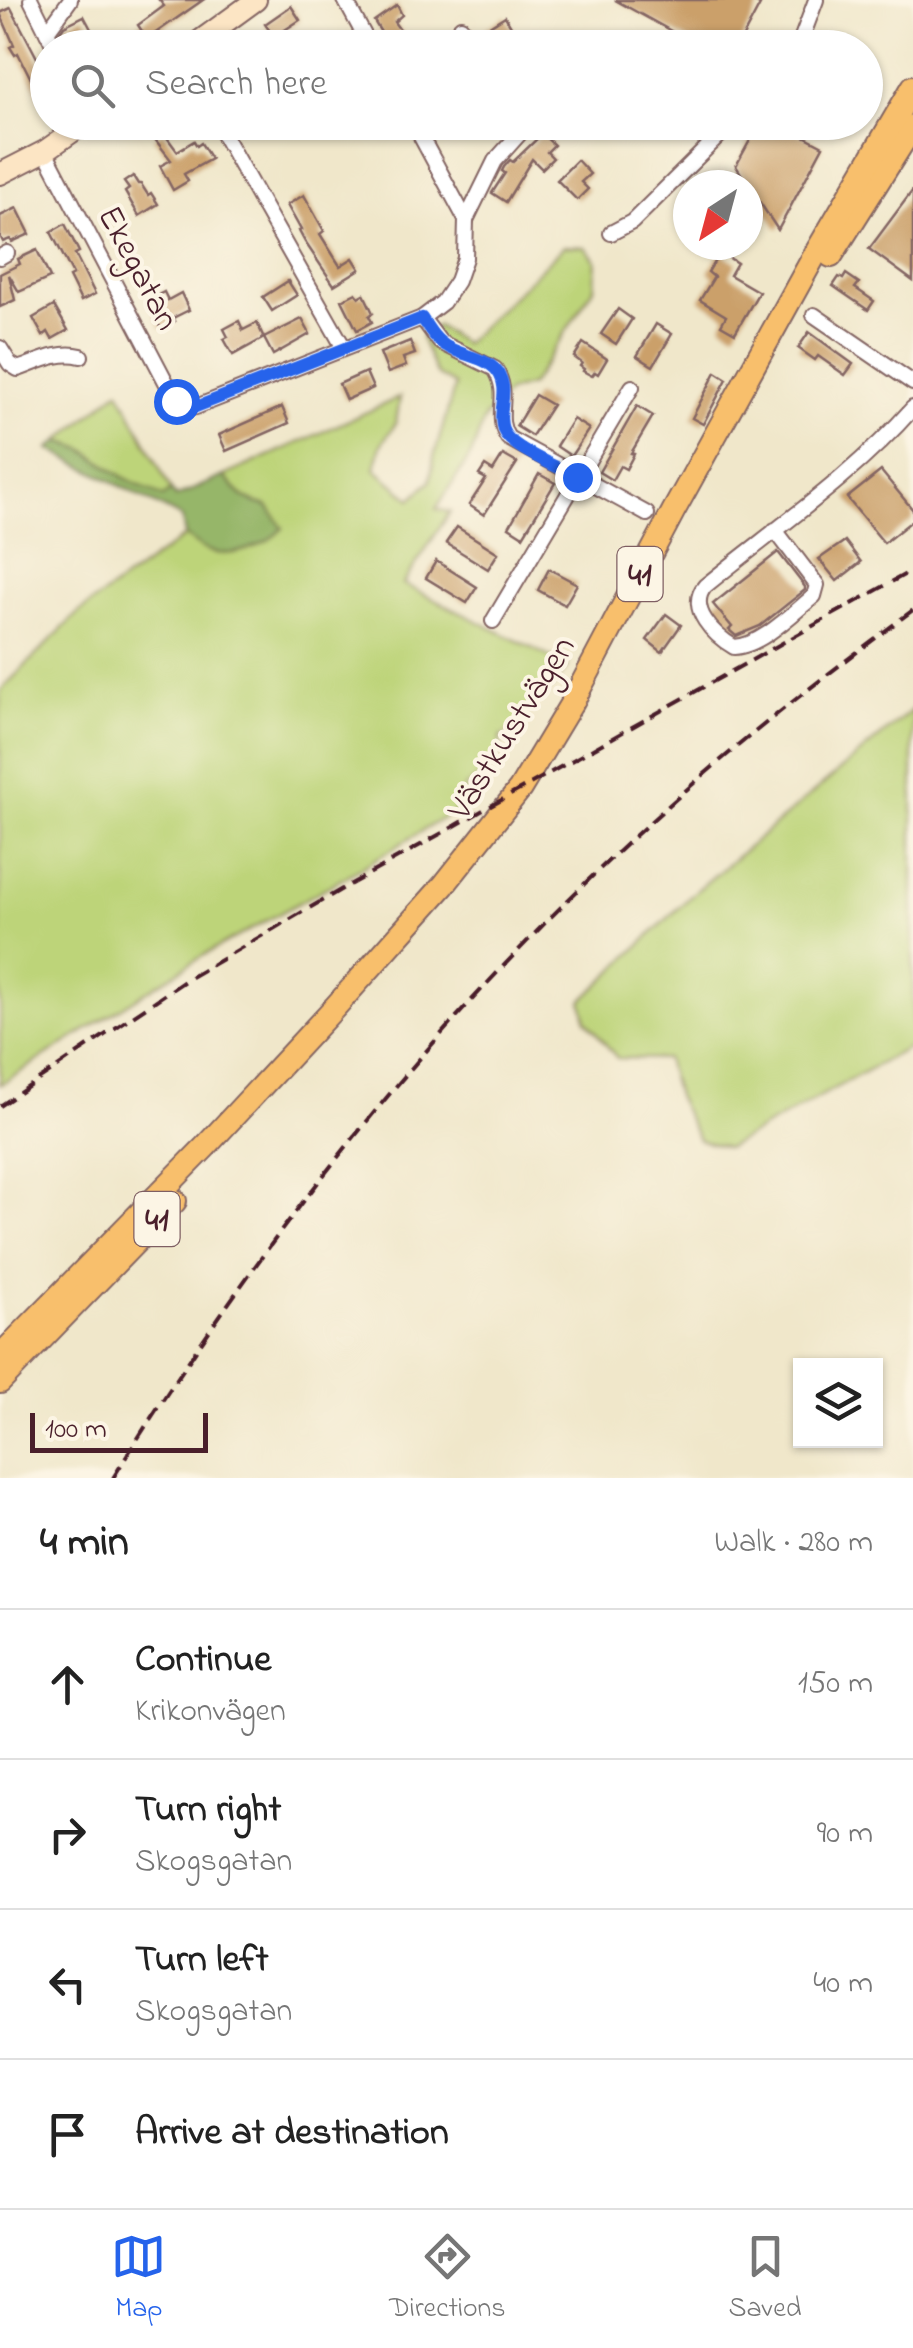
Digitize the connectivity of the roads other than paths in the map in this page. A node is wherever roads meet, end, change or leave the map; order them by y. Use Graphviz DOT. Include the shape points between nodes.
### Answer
graph roads {
  1 [pos="30,0"];
  2 [pos="70,0"];
  3 [pos="256,0"];
  4 [pos="345,0"];
  5 [pos="816,0"];
  6 [pos="461,27"];
  7 [pos="46,30"];
  8 [pos="48,30"];
  9 [pos="215,30"];
  10 [pos="361,30"];
  11 [pos="463,30"];
  12 [pos="805,30"];
  13 [pos="913,88"];
  14 [pos="913,126"];
  15 [pos="883,139"];
  16 [pos="61,140"];
  17 [pos="226,140"];
  18 [pos="424,140"];
  19 [pos="512,140"];
  20 [pos="718,140"];
  21 [pos="883,140"];
  22 [pos="45,151"];
  23 [pos="692,170"];
  24 [pos="0,174"];
  25 [pos="673,189"];
  26 [pos="466,220"];
  27 [pos="611,232"];
  28 [pos="814,315"];
  29 [pos="422,318"];
  30 [pos="0,348"];
  31 [pos="344,348"];
  32 [pos="81,356"];
  33 [pos="913,383"];
  34 [pos="632,388"];
  35 [pos="913,408"];
  36 [pos="577,477"];
  37 [pos="647,514"];
  38 [pos="775,530"];
  39 [pos="493,621"];
  40 [pos="0,1356"];
  41 [pos="0,1382"];
  1 -- 7 [label="street"];
  2 -- 8 [label="street"];
  3 -- 9 [label="street"];
  4 -- 10 [label="street"];
  5 -- 12 [label="street"];
  6 -- 11 [label="street"];
  13 -- 15 [label="main road, Västkustvägen / 41"];
  14 -- 41 [label="main road, Västkustvägen / 41" via="795,317 522,807 454,894 282,1086"];
  16 -- 22 [label="street"];
  17 -- 31 [label="street"];
  18 -- 26 [label="street"];
  19 -- 26 [label="street"];
  20 -- 23 [label="street"];
  21 -- 40 [label="main road, Västkustvägen / 41" via="520,789 305,1039"];
  22 -- 24 [label="street"];
  22 -- 31 [label="street, Ekegatan" via="185,409"];
  25 -- 27 [label="street"];
  26 -- 29 [label="street" via="462,270 443,302"];
  28 -- 33 [label="street"];
  29 -- 31 [label="street"];
  29 -- 36 [label="street" via="447,347 495,369 508,438"];
  30 -- 32 [label="street" via="18,369 53,356"];
  34 -- 36 [label="street"];
  35 -- 38 [label="street"];
  36 -- 37 [label="street"];
  36 -- 39 [label="street"];
  38 -- 38 [label="street" via="698,595 700,612 734,648 760,638 817,591"];
}
